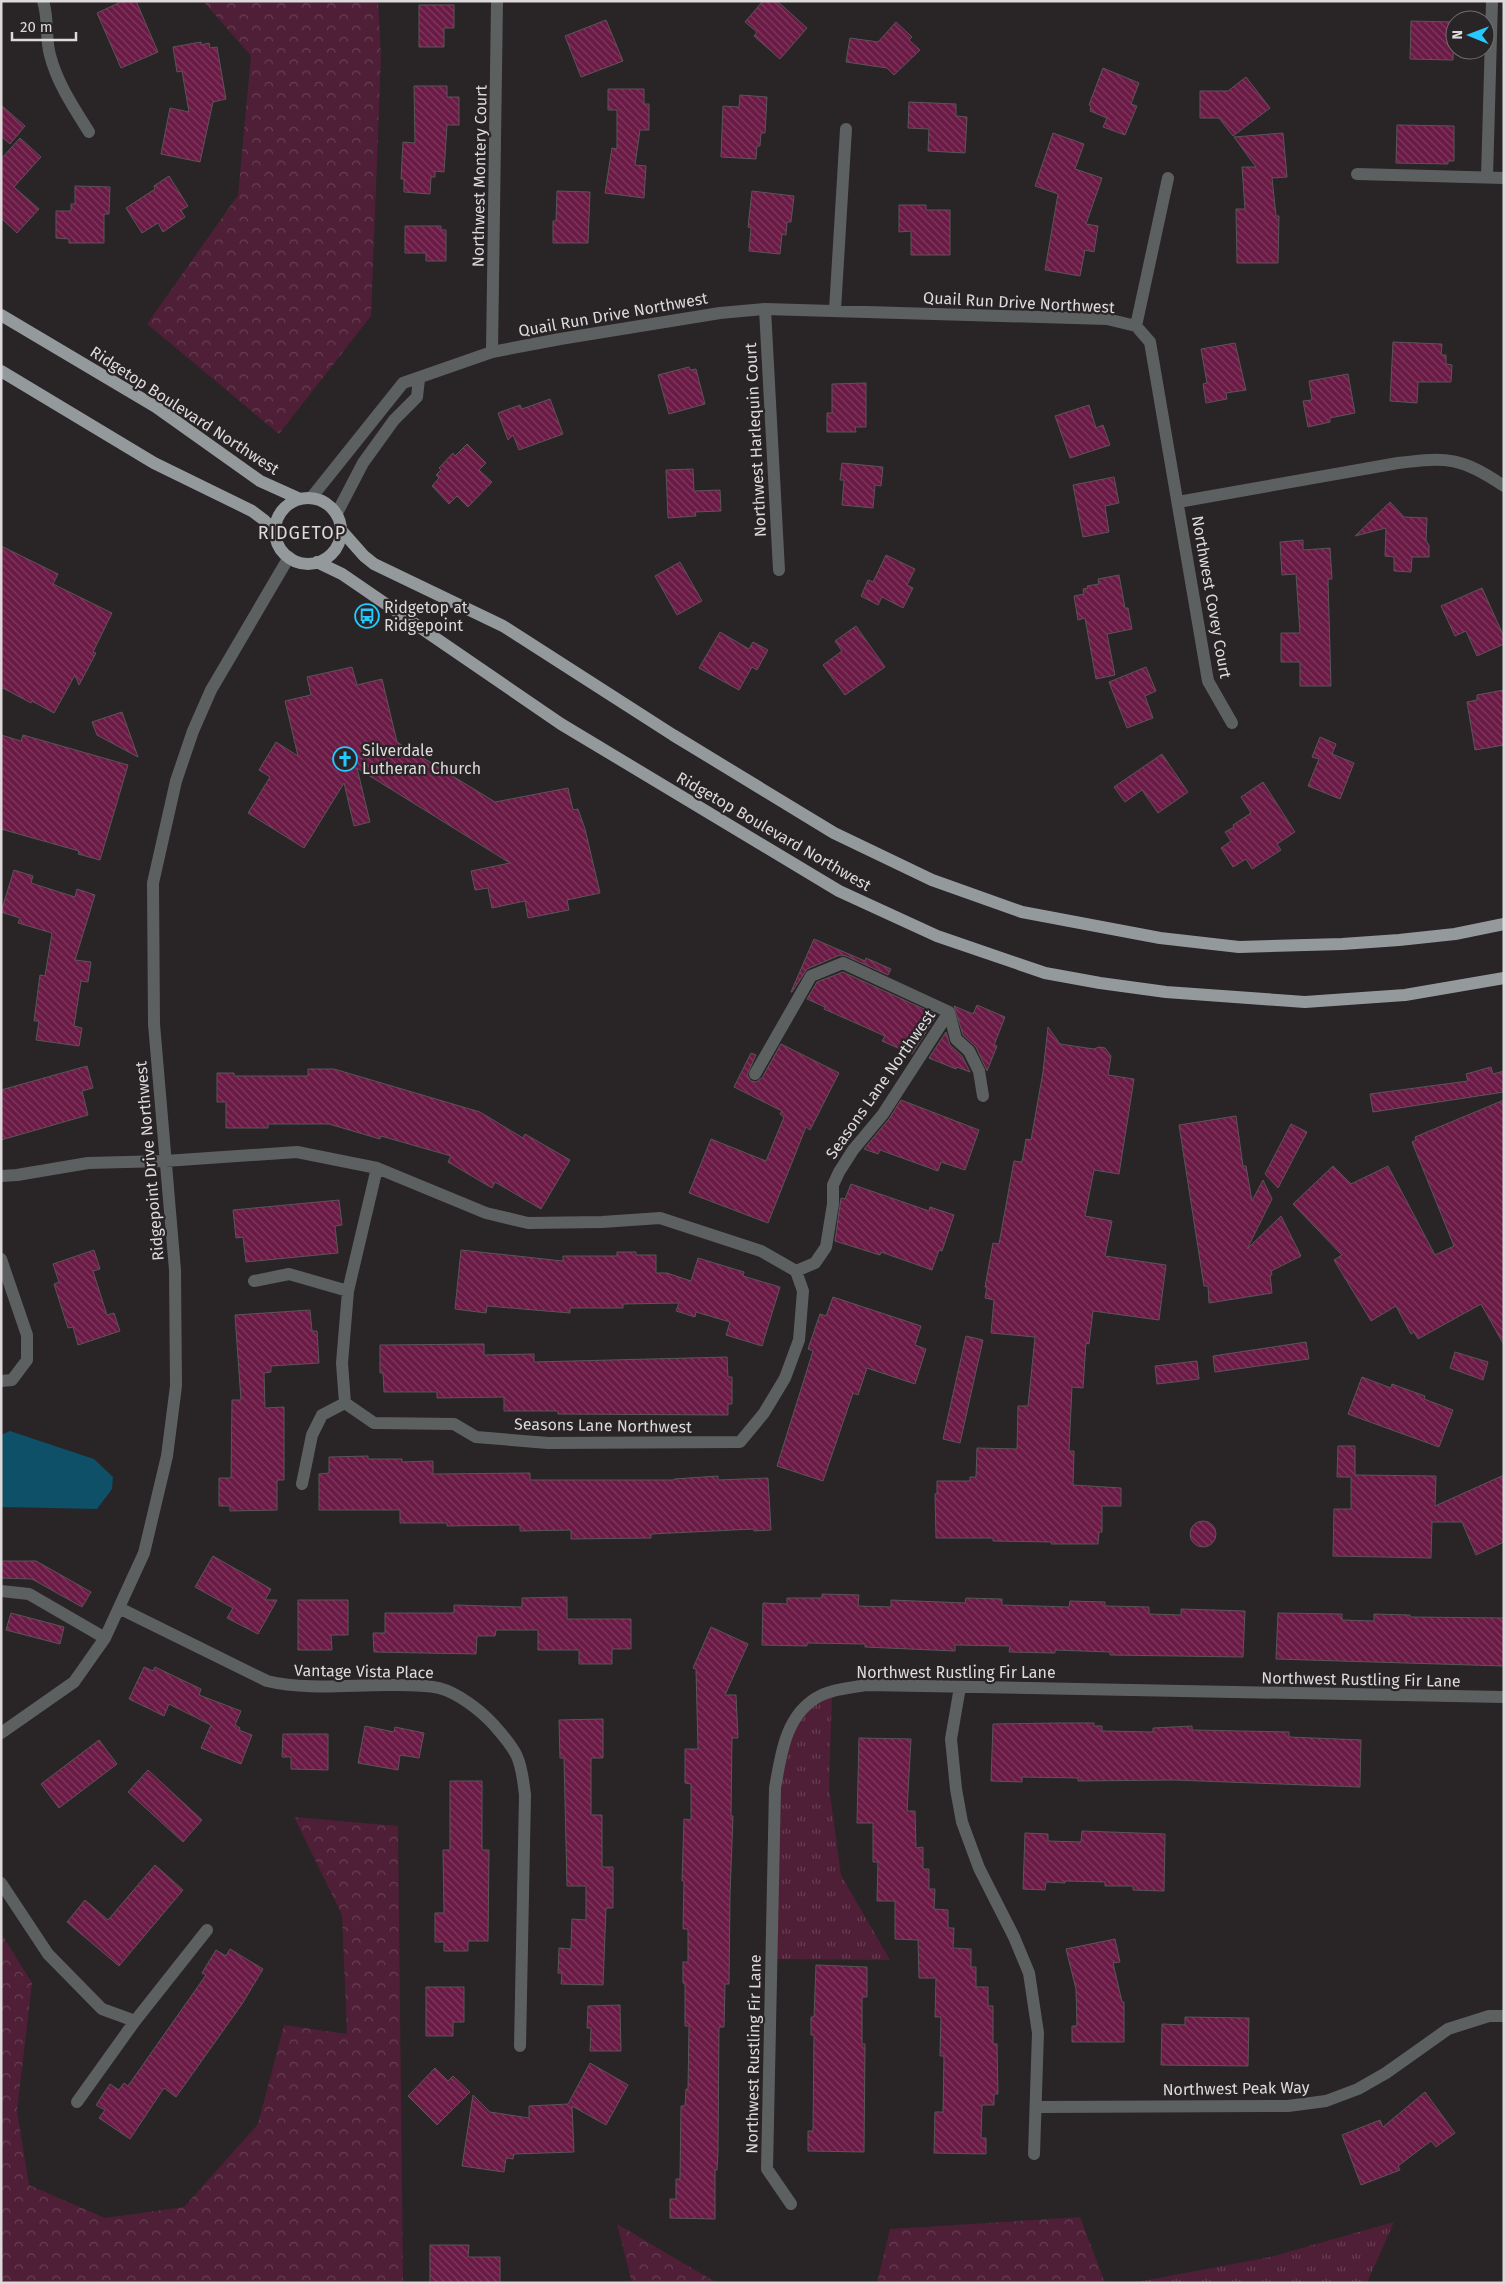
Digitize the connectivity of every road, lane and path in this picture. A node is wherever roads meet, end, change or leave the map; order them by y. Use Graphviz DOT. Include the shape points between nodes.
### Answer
graph roads {
  1 [pos="42,1"];
  2 [pos="498,1"];
  3 [pos="1492,1"];
  4 [pos="846,129"];
  5 [pos="89,132"];
  6 [pos="1357,174"];
  7 [pos="1168,178"];
  8 [pos="1487,178"];
  9 [pos="1504,178"];
  10 [pos="765,309"];
  11 [pos="835,310"];
  12 [pos="1,315"];
  13 [pos="1136,326"];
  14 [pos="492,352"];
  15 [pos="1,371"];
  16 [pos="419,379"];
  17 [pos="1504,486"];
  18 [pos="305,498"];
  19 [pos="1178,502"];
  20 [pos="337,513"];
  21 [pos="341,530"];
  22 [pos="276,532"];
  23 [pos="289,557"];
  24 [pos="317,562"];
  25 [pos="779,570"];
  26 [pos="1232,723"];
  27 [pos="1504,924"];
  28 [pos="1504,978"];
  29 [pos="949,1012"];
  30 [pos="755,1074"];
  31 [pos="983,1096"];
  32 [pos="165,1161"];
  33 [pos="377,1168"];
  34 [pos="1,1176"];
  35 [pos="1,1258"];
  36 [pos="796,1271"];
  37 [pos="254,1281"];
  38 [pos="348,1291"];
  39 [pos="1,1381"];
  40 [pos="345,1403"];
  41 [pos="302,1484"];
  42 [pos="1,1591"];
  43 [pos="119,1608"];
  44 [pos="105,1638"];
  45 [pos="960,1688"];
  46 [pos="1504,1697"];
  47 [pos="1,1733"];
  48 [pos="1,1883"];
  49 [pos="207,1930"];
  50 [pos="1504,2016"];
  51 [pos="135,2021"];
  52 [pos="520,2046"];
  53 [pos="77,2102"];
  54 [pos="1037,2107"];
  55 [pos="1034,2154"];
  56 [pos="791,2204"];
  1 -- 5 [label="street" via="46,9 50,55 65,94"];
  2 -- 14 [label="street, Northwest Montery Court"];
  3 -- 8 [label="street"];
  4 -- 11 [label="street"];
  6 -- 8 [label="street"];
  7 -- 13 [label="street"];
  8 -- 9 [label="street"];
  10 -- 11 [label="street, Quail Run Drive Northwest"];
  10 -- 14 [label="street, Quail Run Drive Northwest" via="560,338"];
  10 -- 25 [label="street, Northwest Harlequin Court"];
  11 -- 13 [label="street, Quail Run Drive Northwest" via="1107,320"];
  12 -- 18 [label="main road, Ridgetop Boulevard Northwest" via="156,407 260,481"];
  13 -- 19 [label="street, Quail Run Drive Northwest" via="1150,342"];
  14 -- 16 [label="street, Quail Run Drive Northwest"];
  15 -- 22 [label="main road" via="154,463 252,511"];
  16 -- 18 [label="street, Quail Run Drive Northwest" via="403,383"];
  16 -- 20 [label="street" via="417,397 394,420 363,463"];
  17 -- 19 [label="street" via="1458,461 1430,460"];
  18 -- 20 [label="main road" via="321,500"];
  18 -- 22 [label="main road" via="283,510"];
  19 -- 26 [label="street, Northwest Covey Court" via="1208,681"];
  20 -- 21 [label="main road"];
  21 -- 24 [label="main road" via="331,555"];
  21 -- 27 [label="main road, Ridgetop Boulevard Northwest" via="374,564 503,626 673,736 834,833 932,880 980,898 1022,912 1092,926 1239,947 1399,940 1455,934"];
  22 -- 23 [label="main road" via="281,549"];
  23 -- 24 [label="main road" via="310,564"];
  23 -- 32 [label="street, Ridgepoint Drive Northwest" via="211,690 193,731 176,781 153,883 154,1024"];
  24 -- 28 [label="main road, Ridgetop Boulevard Northwest" via="342,574 569,729 839,891 937,936 1045,973 1166,992 1305,1002 1405,995"];
  29 -- 30 [label="street" via="843,963 811,976"];
  29 -- 31 [label="street" via="956,1039 969,1051 979,1070"];
  29 -- 36 [label="street, Seasons Lane Northwest" via="883,1114 839,1172 833,1185 834,1204 826,1247 815,1262"];
  32 -- 33 [label="street" via="297,1152"];
  32 -- 34 [label="street" via="88,1163 18,1176"];
  32 -- 43 [label="street, Ridgepoint Drive Northwest" via="175,1270 176,1386 167,1456 144,1553"];
  33 -- 36 [label="street" via="486,1213 528,1222 660,1218 761,1251"];
  33 -- 38 [label="street"];
  35 -- 39 [label="street" via="27,1334 27,1360 12,1380"];
  36 -- 40 [label="street, Seasons Lane Northwest" via="803,1291 799,1340 785,1378 764,1413 740,1442 548,1443 476,1437 454,1424 374,1423"];
  37 -- 38 [label="street" via="289,1274"];
  38 -- 40 [label="street" via="342,1363"];
  40 -- 41 [label="street" via="322,1415 312,1435"];
  42 -- 44 [label="street" via="28,1594"];
  43 -- 44 [label="street, Ridgepoint Drive Northwest"];
  43 -- 52 [label="street, Vantage Vista Place" via="267,1681 289,1686 391,1685 440,1689 487,1718 505,1738 521,1764 525,1795"];
  44 -- 47 [label="street, Ridgepoint Drive Northwest" via="74,1682"];
  45 -- 46 [label="street, Northwest Rustling Fir Lane"];
  45 -- 54 [label="street" via="951,1739 962,1822 979,1868 1029,1973 1038,2033"];
  45 -- 56 [label="street, Northwest Rustling Fir Lane" via="866,1685 835,1690 816,1698 803,1710 782,1746 775,1788 767,2169"];
  48 -- 51 [label="street" via="48,1954 102,2009"];
  49 -- 51 [label="street"];
  50 -- 54 [label="street, Northwest Peak Way" via="1489,2016 1448,2028 1372,2081 1326,2101 1288,2106"];
  51 -- 53 [label="street"];
  54 -- 55 [label="street"];
}
